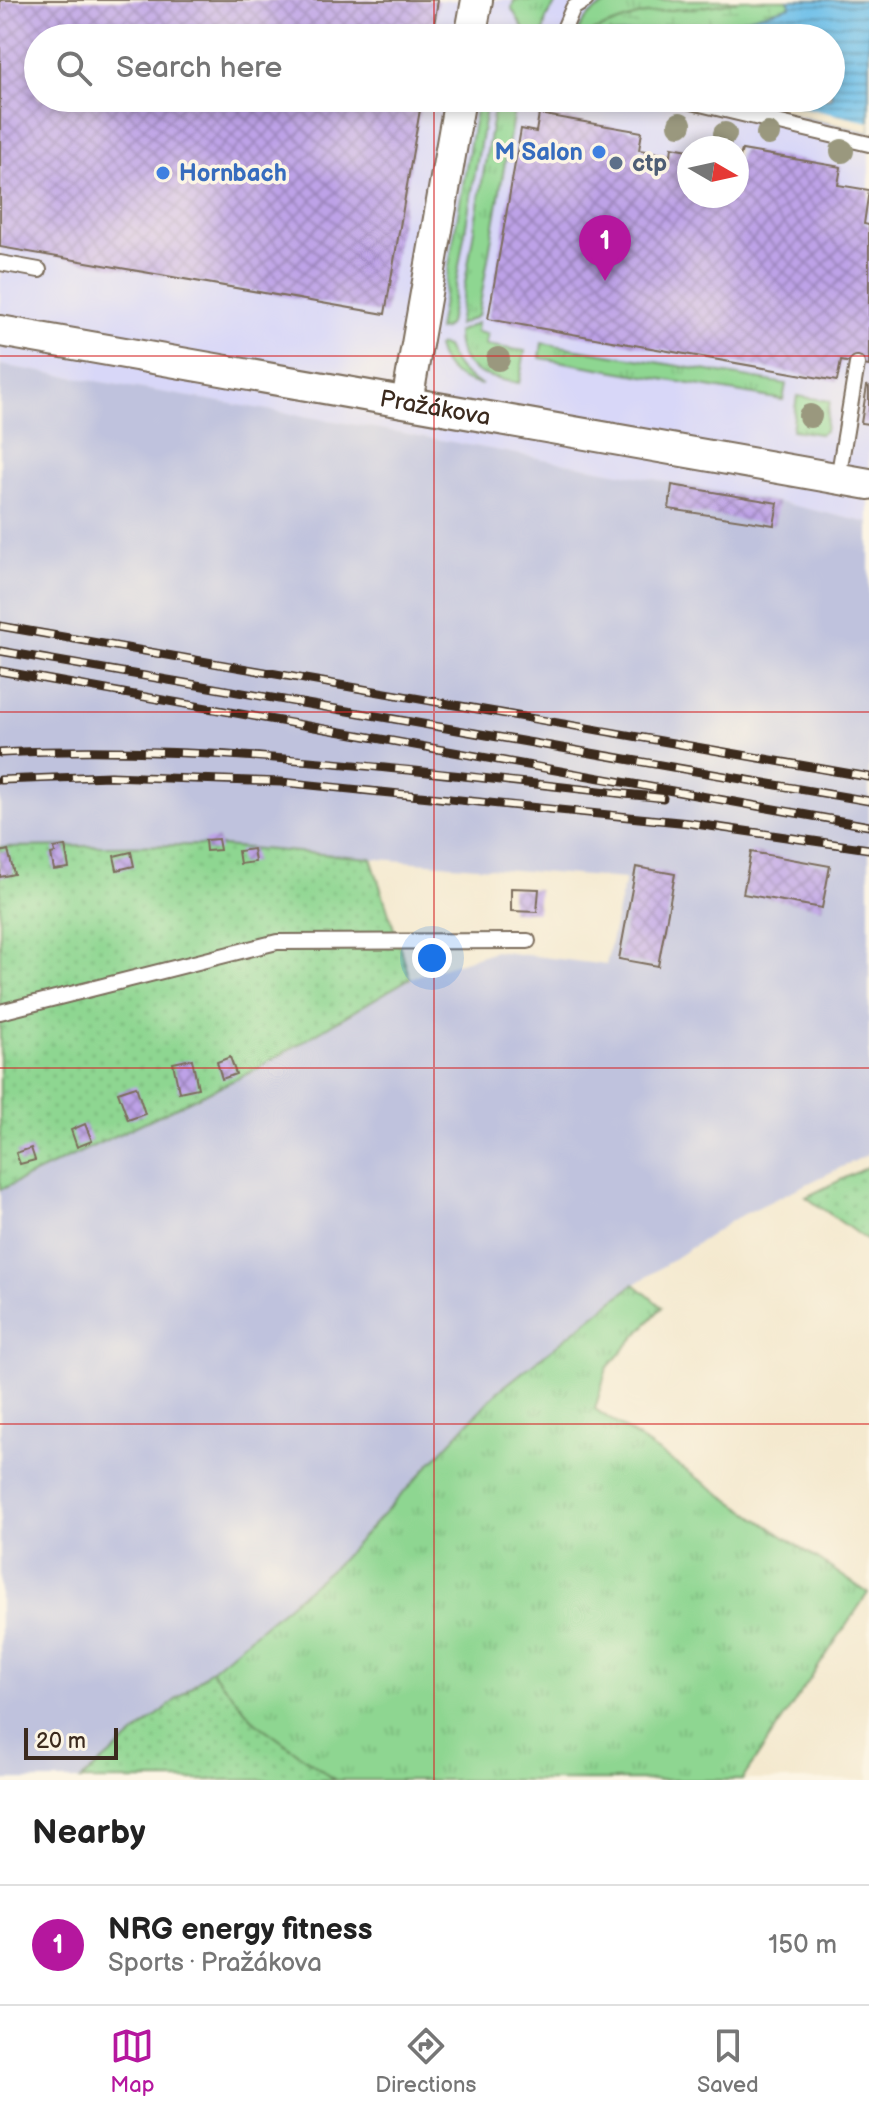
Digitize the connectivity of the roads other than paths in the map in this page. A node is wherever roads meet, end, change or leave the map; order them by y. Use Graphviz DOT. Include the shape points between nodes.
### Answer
graph roads {
  1 [pos="477,0"];
  2 [pos="586,0"];
  3 [pos="473,24"];
  4 [pos="566,24"];
  5 [pos="458,112"];
  6 [pos="734,112"];
  7 [pos="869,144"];
  8 [pos="0,263"];
  9 [pos="39,270"];
  10 [pos="0,331"];
  11 [pos="857,364"];
  12 [pos="407,402"];
  13 [pos="838,479"];
  14 [pos="869,484"];
  15 [pos="528,941"];
  16 [pos="0,1012"];
  1 -- 3 [label="street"];
  2 -- 4 [label="lane" via="573,8"];
  5 -- 12 [label="street"];
  6 -- 7 [label="lane"];
  8 -- 9 [label="lane"];
  10 -- 12 [label="street, Pražákova"];
  11 -- 13 [label="lane"];
  12 -- 13 [label="street, Pražákova"];
  13 -- 14 [label="street, Pražákova"];
  15 -- 16 [label="lane" via="277,942"];
}
